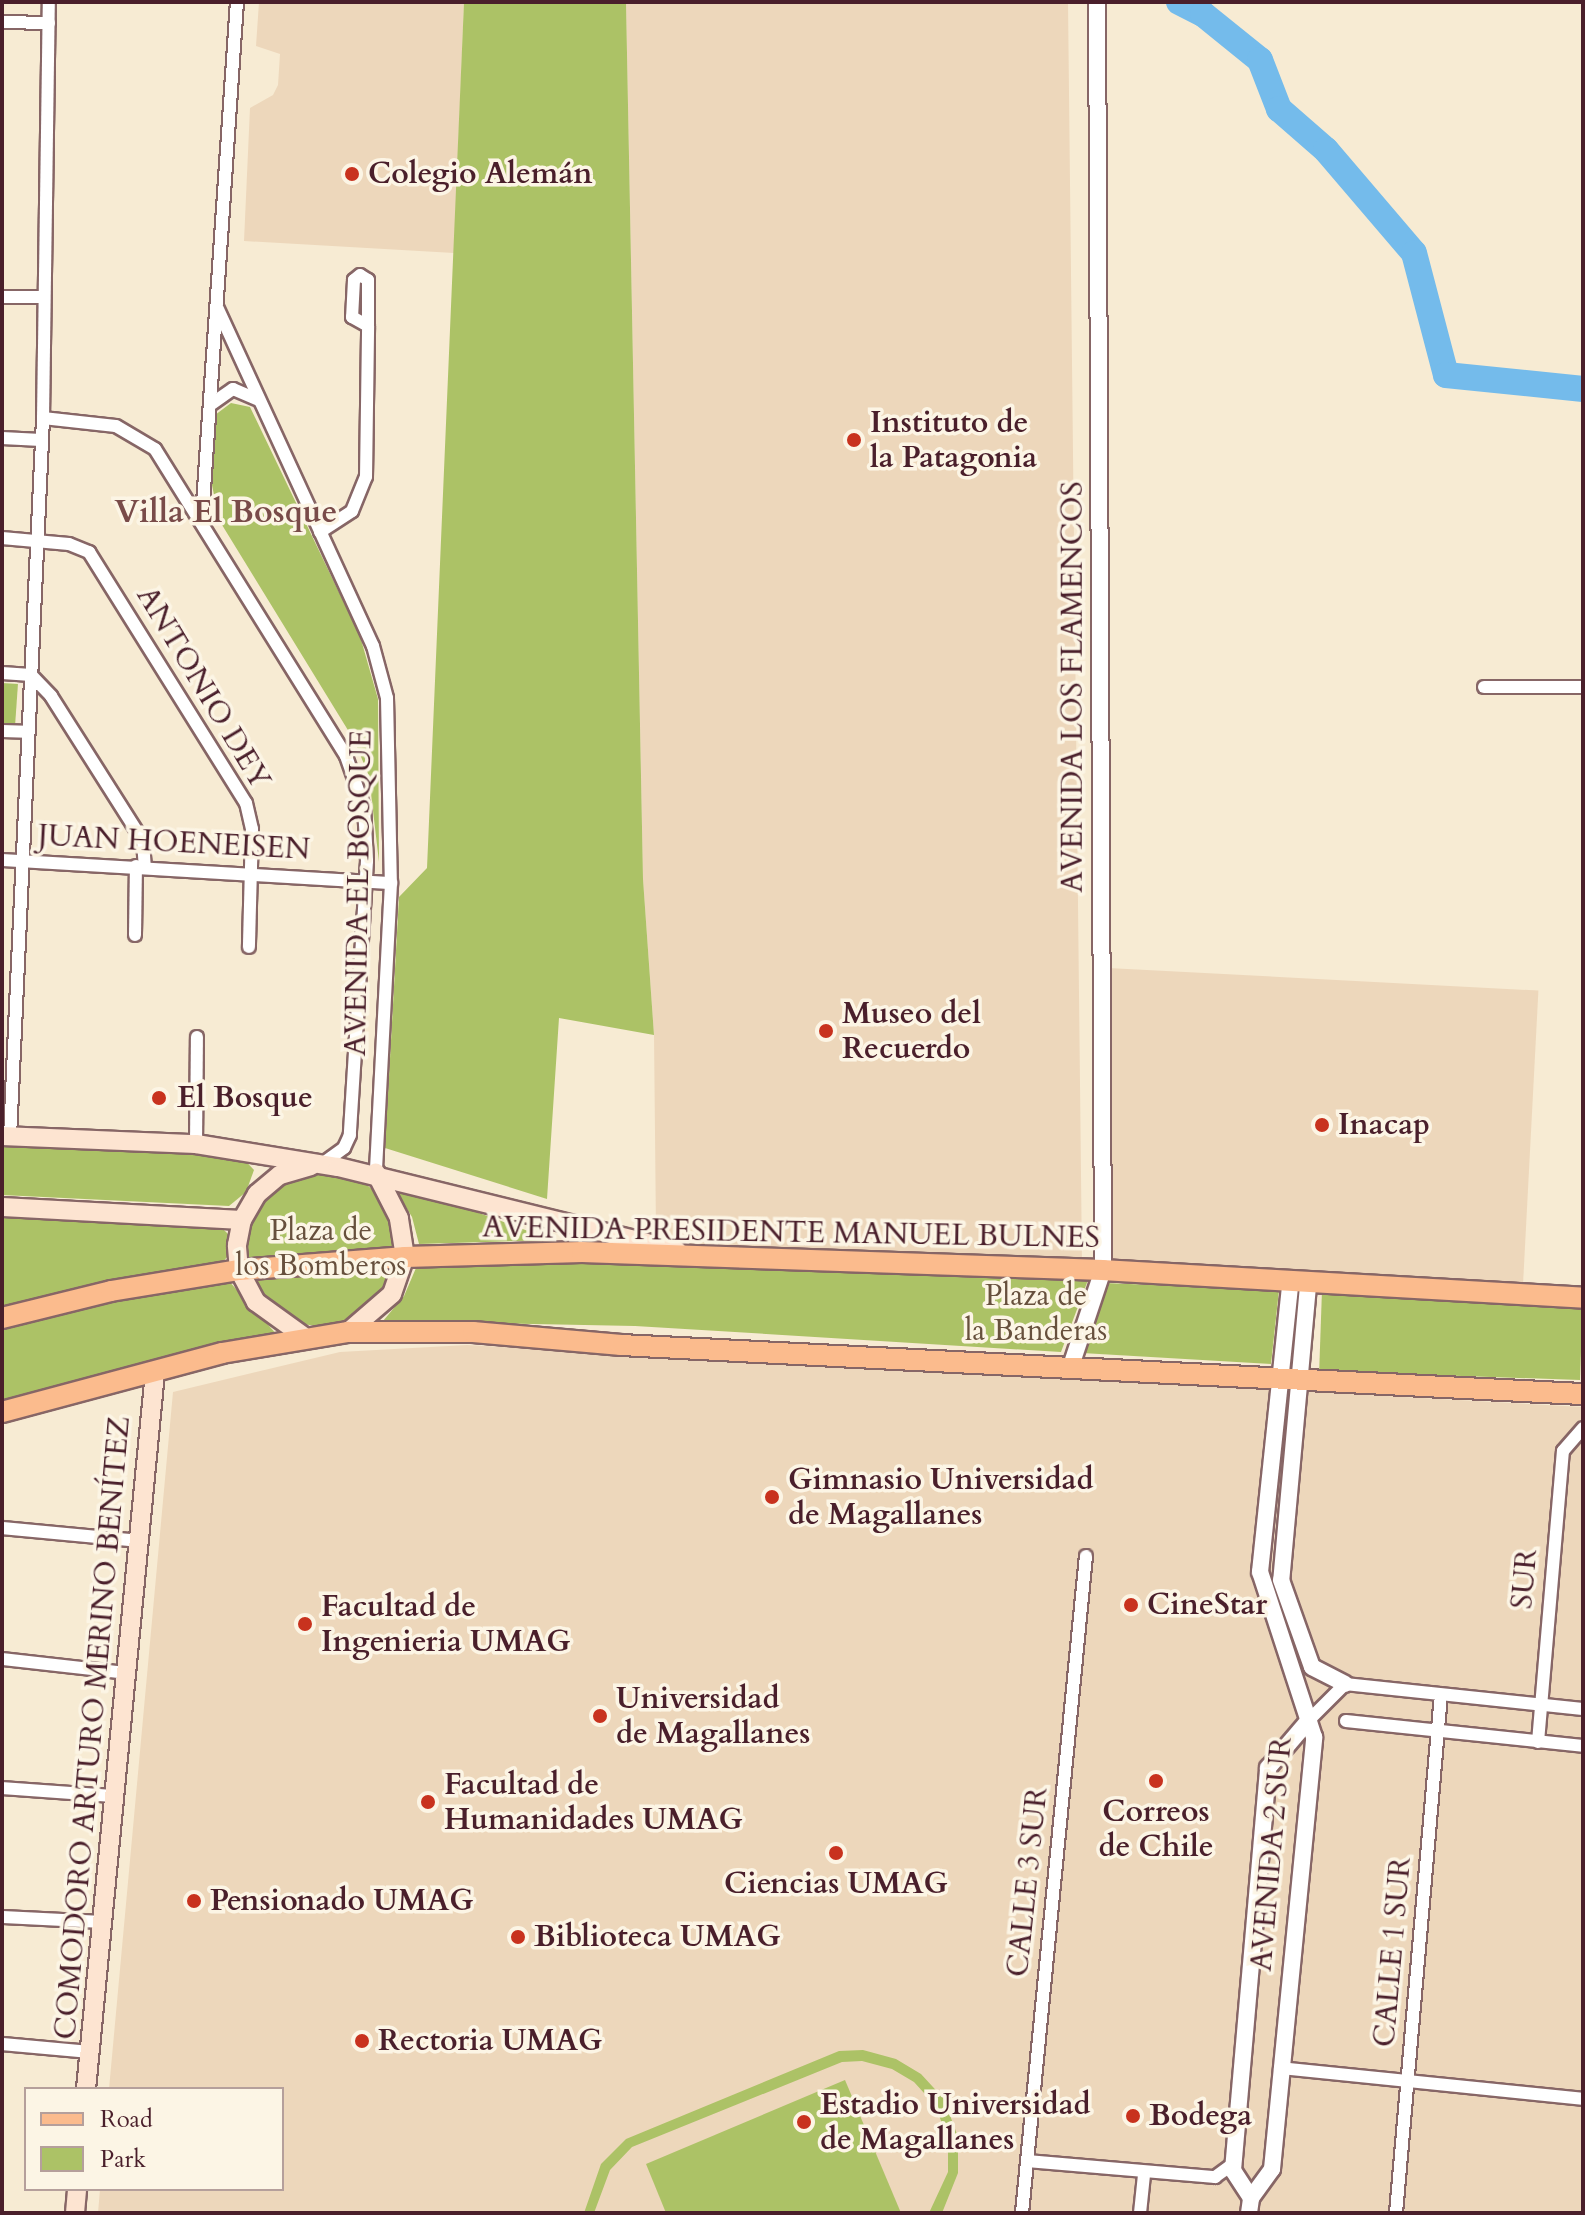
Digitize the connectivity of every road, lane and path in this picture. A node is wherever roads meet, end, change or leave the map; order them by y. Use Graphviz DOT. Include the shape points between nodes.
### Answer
graph roads {
  1 [pos="49,2"];
  2 [pos="237,2"];
  3 [pos="1097,2"];
  4 [pos="2,22"];
  5 [pos="49,23"];
  6 [pos="2,297"];
  7 [pos="43,297"];
  8 [pos="217,307"];
  9 [pos="368,326"];
  10 [pos="259,400"];
  11 [pos="209,405"];
  12 [pos="43,418"];
  13 [pos="2,438"];
  14 [pos="41,440"];
  15 [pos="202,519"];
  16 [pos="320,532"];
  17 [pos="2,538"];
  18 [pos="36,540"];
  19 [pos="2,673"];
  20 [pos="31,675"];
  21 [pos="1484,687"];
  22 [pos="1583,687"];
  23 [pos="2,731"];
  24 [pos="26,732"];
  25 [pos="2,860"];
  26 [pos="20,860"];
  27 [pos="141,867"];
  28 [pos="253,872"];
  29 [pos="364,881"];
  30 [pos="391,883"];
  31 [pos="135,935"];
  32 [pos="249,947"];
  33 [pos="197,1037"];
  34 [pos="6,1137"];
  35 [pos="196,1144"];
  36 [pos="322,1164"];
  37 [pos="376,1173"];
  38 [pos="2,1207"];
  39 [pos="242,1220"];
  40 [pos="703,1256"];
  41 [pos="405,1257"];
  42 [pos="239,1270"];
  43 [pos="1103,1270"];
  44 [pos="1299,1285"];
  45 [pos="1583,1298"];
  46 [pos="2,1318"];
  47 [pos="348,1332"];
  48 [pos="306,1338"];
  49 [pos="1071,1366"];
  50 [pos="155,1372"];
  51 [pos="1279,1378"];
  52 [pos="1301,1379"];
  53 [pos="1583,1394"];
  54 [pos="2,1412"];
  55 [pos="1583,1428"];
  56 [pos="2,1528"];
  57 [pos="139,1541"];
  58 [pos="1086,1556"];
  59 [pos="2,1659"];
  60 [pos="126,1673"];
  61 [pos="1345,1684"];
  62 [pos="1441,1695"];
  63 [pos="1541,1705"];
  64 [pos="1583,1709"];
  65 [pos="1309,1720"];
  66 [pos="1346,1721"];
  67 [pos="1438,1731"];
  68 [pos="1538,1742"];
  69 [pos="1583,1746"];
  70 [pos="2,1788"];
  71 [pos="114,1796"];
  72 [pos="2,1917"];
  73 [pos="102,1922"];
  74 [pos="2,2044"];
  75 [pos="90,2052"];
  76 [pos="1280,2068"];
  77 [pos="1408,2081"];
  78 [pos="86,2087"];
  79 [pos="1583,2099"];
  80 [pos="1027,2161"];
  81 [pos="1234,2163"];
  82 [pos="1144,2175"];
  83 [pos="77,2191"];
  84 [pos="1250,2206"];
  85 [pos="75,2213"];
  86 [pos="1022,2213"];
  87 [pos="1140,2213"];
  88 [pos="1396,2213"];
  1 -- 5 [label="street"];
  2 -- 8 [label="street, AVENIDA EL BOSQUE"];
  3 -- 43 [label="street, AVENIDA LOS FLAMENCOS"];
  4 -- 5 [label="street"];
  5 -- 7 [label="street"];
  6 -- 7 [label="street"];
  7 -- 12 [label="street"];
  8 -- 10 [label="street, AVENIDA EL BOSQUE"];
  8 -- 11 [label="street, AVENIDA EL BOSQUE"];
  9 -- 16 [label="street" via="366,477 352,511"];
  10 -- 11 [label="street" via="233,389"];
  10 -- 16 [label="street, AVENIDA EL BOSQUE"];
  11 -- 15 [label="street, AVENIDA EL BOSQUE"];
  12 -- 14 [label="street"];
  12 -- 15 [label="street" via="116,426 135,434 155,449"];
  13 -- 14 [label="street"];
  14 -- 18 [label="street"];
  15 -- 29 [label="street, AVENIDA EL BOSQUE" via="346,756 364,807"];
  16 -- 30 [label="street, AVENIDA EL BOSQUE" via="373,646 387,698"];
  17 -- 18 [label="street, ANTONIO DEY"];
  18 -- 20 [label="street"];
  18 -- 28 [label="street, ANTONIO DEY" via="89,552 246,803"];
  19 -- 20 [label="street"];
  20 -- 24 [label="street"];
  20 -- 27 [label="street" via="51,696 143,841"];
  21 -- 22 [label="street"];
  23 -- 24 [label="street"];
  24 -- 26 [label="street"];
  25 -- 26 [label="street, JUAN HOENEISEN"];
  26 -- 27 [label="street, JUAN HOENEISEN"];
  26 -- 34 [label="street"];
  27 -- 28 [label="street, JUAN HOENEISEN"];
  27 -- 31 [label="street"];
  28 -- 29 [label="street, JUAN HOENEISEN"];
  28 -- 32 [label="street, ANTONIO DEY"];
  29 -- 30 [label="street, JUAN HOENEISEN"];
  29 -- 36 [label="street, AVENIDA EL BOSQUE" via="350,1135 344,1148"];
  30 -- 37 [label="street, AVENIDA EL BOSQUE"];
  33 -- 35 [label="street"];
  34 -- 35 [label="main road"];
  35 -- 36 [label="main road"];
  36 -- 37 [label="main road"];
  36 -- 39 [label="main road" via="294,1169 268,1184"];
  37 -- 40 [label="main road"];
  37 -- 41 [label="main road" via="399,1218"];
  38 -- 39 [label="main road"];
  39 -- 42 [label="main road"];
  40 -- 41 [label="main road, AVENIDA PRESIDENTE MANUEL BULNES"];
  40 -- 43 [label="main road, AVENIDA PRESIDENTE MANUEL BULNES"];
  41 -- 42 [label="main road, AVENIDA PRESIDENTE MANUEL BULNES"];
  41 -- 47 [label="main road" via="392,1294"];
  42 -- 46 [label="main road, AVENIDA PRESIDENTE MANUEL BULNES" via="111,1291"];
  42 -- 48 [label="main road" via="267,1315"];
  43 -- 44 [label="main road, AVENIDA PRESIDENTE MANUEL BULNES"];
  43 -- 49 [label="street, AVENIDA LOS FLAMENCOS"];
  44 -- 45 [label="main road, AVENIDA PRESIDENTE MANUEL BULNES"];
  44 -- 51 [label="street"];
  44 -- 52 [label="street"];
  47 -- 48 [label="main road"];
  47 -- 49 [label="main road" via="473,1332 621,1345"];
  48 -- 50 [label="main road"];
  49 -- 51 [label="main road"];
  50 -- 54 [label="main road"];
  50 -- 57 [label="main road, COMODORO ARTURO MERINO BENÍTEZ"];
  51 -- 52 [label="main road"];
  51 -- 65 [label="street" via="1260,1572"];
  52 -- 53 [label="main road"];
  52 -- 61 [label="street" via="1281,1580 1312,1667"];
  55 -- 63 [label="street, SUR" via="1563,1451"];
  56 -- 57 [label="street"];
  57 -- 60 [label="main road, COMODORO ARTURO MERINO BENÍTEZ"];
  58 -- 80 [label="street, CALLE 3 SUR"];
  59 -- 60 [label="street"];
  60 -- 71 [label="main road, COMODORO ARTURO MERINO BENÍTEZ"];
  61 -- 62 [label="street"];
  61 -- 65 [label="street"];
  62 -- 63 [label="street"];
  62 -- 67 [label="street, CALLE 1 SUR"];
  63 -- 64 [label="street"];
  63 -- 68 [label="street, SUR"];
  65 -- 76 [label="street, AVENIDA 2 SUR" via="1314,1737"];
  65 -- 81 [label="street, AVENIDA 2 SUR" via="1268,1768"];
  66 -- 67 [label="street"];
  67 -- 68 [label="street"];
  67 -- 77 [label="street, CALLE 1 SUR"];
  68 -- 69 [label="street"];
  70 -- 71 [label="street"];
  71 -- 73 [label="main road, COMODORO ARTURO MERINO BENÍTEZ"];
  72 -- 73 [label="street"];
  73 -- 75 [label="main road, COMODORO ARTURO MERINO BENÍTEZ"];
  74 -- 75 [label="street"];
  75 -- 78 [label="main road, COMODORO ARTURO MERINO BENÍTEZ"];
  76 -- 77 [label="street"];
  76 -- 84 [label="street, AVENIDA 2 SUR" via="1272,2169"];
  77 -- 79 [label="street"];
  77 -- 88 [label="street, CALLE 1 SUR"];
  80 -- 82 [label="street"];
  80 -- 86 [label="street, CALLE 3 SUR"];
  81 -- 82 [label="street" via="1215,2177"];
  81 -- 84 [label="street, AVENIDA 2 SUR"];
  82 -- 87 [label="street"];
  83 -- 85 [label="main road"];
}
